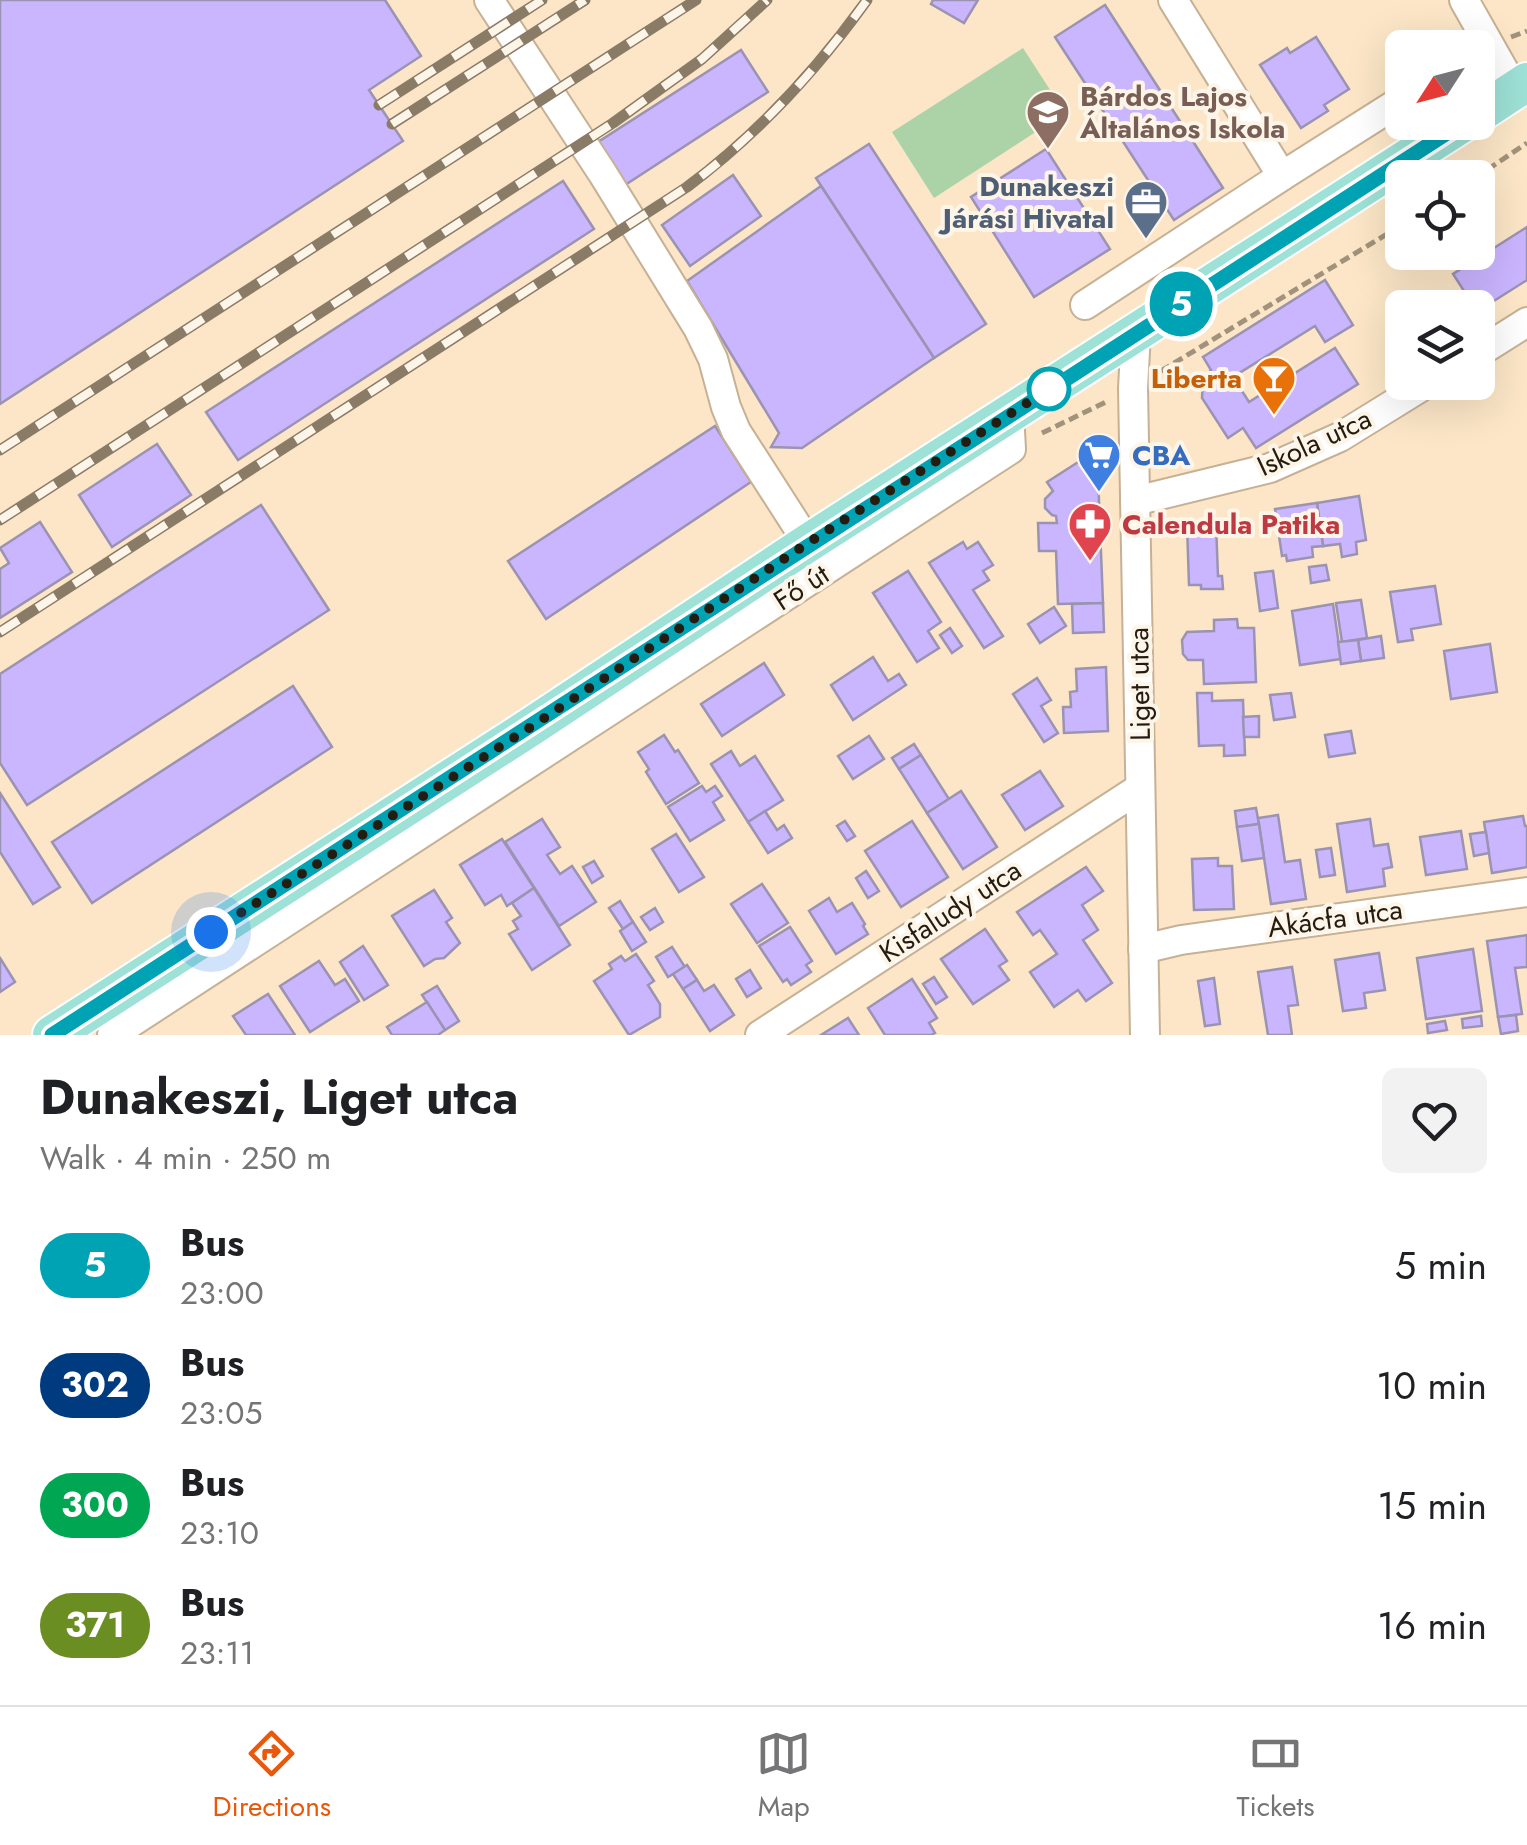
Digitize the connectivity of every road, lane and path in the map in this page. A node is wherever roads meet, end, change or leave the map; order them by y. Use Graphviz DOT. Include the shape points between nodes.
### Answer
graph roads {
  1 [pos="489,0"];
  2 [pos="1173,0"];
  3 [pos="1464,0"];
  4 [pos="1476,30"];
  5 [pos="1495,60"];
  6 [pos="1521,86"];
  7 [pos="1495,103"];
  8 [pos="1385,111"];
  9 [pos="1436,140"];
  10 [pos="1527,143"];
  11 [pos="1495,165"];
  12 [pos="1282,176"];
  13 [pos="1385,235"];
  14 [pos="1085,306"];
  15 [pos="1527,322"];
  16 [pos="1136,333"];
  17 [pos="1495,342"];
  18 [pos="1141,383"];
  19 [pos="1400,400"];
  20 [pos="1010,432"];
  21 [pos="1136,501"];
  22 [pos="808,543"];
  23 [pos="553,730"];
  24 [pos="1140,788"];
  25 [pos="1527,892"];
  26 [pos="1144,949"];
  27 [pos="52,1035"];
  28 [pos="112,1035"];
  29 [pos="760,1035"];
  30 [pos="1145,1035"];
  1 -- 22 [label="street" via="698,328 736,431"];
  2 -- 12 [label="street"];
  3 -- 4 [label="street"];
  5 -- 6 [label="street"];
  6 -- 7 [label="main road"];
  8 -- 12 [label="street"];
  9 -- 16 [label="main road, Fő út"];
  10 -- 11 [label="path"];
  12 -- 14 [label="street"];
  13 -- 18 [label="path"];
  15 -- 17 [label="street"];
  16 -- 18 [label="street, Liget utca"];
  16 -- 20 [label="main road, Fő út"];
  18 -- 20 [label="path"];
  18 -- 21 [label="street, Liget utca"];
  19 -- 21 [label="street, Iskola utca" via="1340,437 1270,468"];
  20 -- 22 [label="main road, Fő út"];
  20 -- 23 [label="street, Fő út"];
  21 -- 24 [label="street, Liget utca"];
  22 -- 23 [label="main road, Fő út"];
  23 -- 27 [label="main road, Fő út"];
  23 -- 28 [label="street, Fő út"];
  24 -- 26 [label="street, Liget utca"];
  24 -- 29 [label="street, Kisfaludy utca"];
  25 -- 26 [label="street, Akácfa utca"];
  26 -- 30 [label="street, Liget utca"];
}
